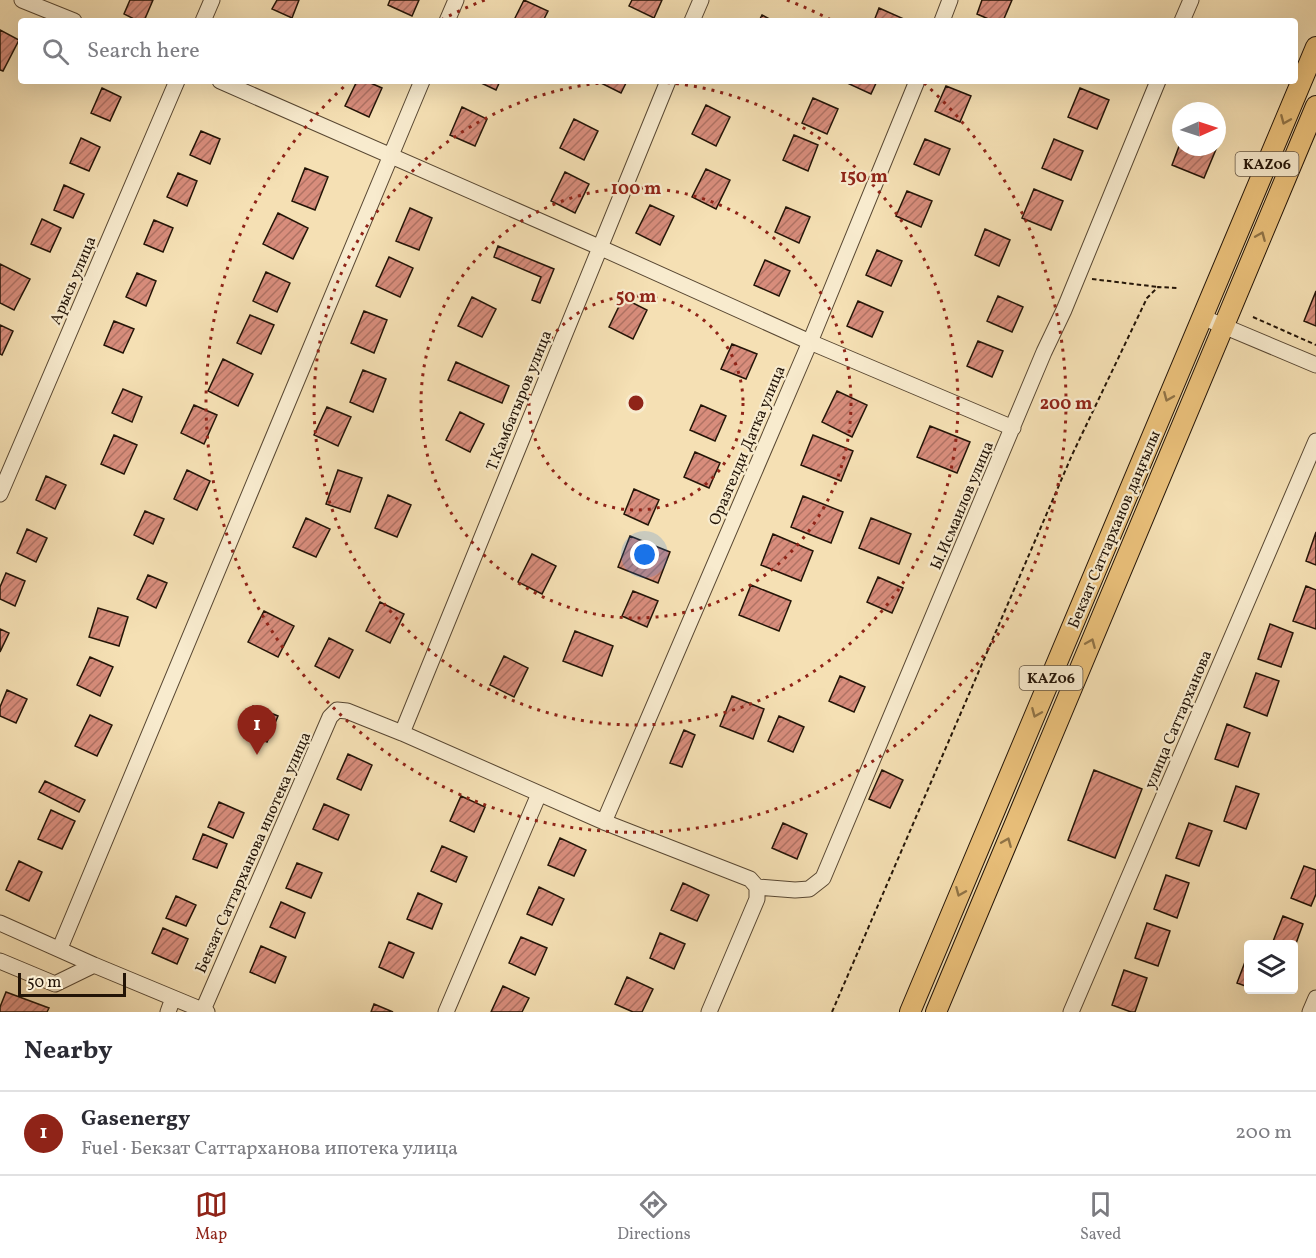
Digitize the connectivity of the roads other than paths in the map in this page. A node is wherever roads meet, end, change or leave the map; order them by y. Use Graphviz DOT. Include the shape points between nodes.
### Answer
graph roads {
  1 [pos="22,0"];
  2 [pos="212,0"];
  3 [pos="456,0"];
  4 [pos="701,0"];
  5 [pos="950,0"];
  6 [pos="1191,0"];
  7 [pos="67,18"];
  8 [pos="204,18"];
  9 [pos="448,18"];
  10 [pos="694,18"];
  11 [pos="943,18"];
  12 [pos="1183,18"];
  13 [pos="1316,47"];
  14 [pos="176,84"];
  15 [pos="227,84"];
  16 [pos="421,84"];
  17 [pos="667,84"];
  18 [pos="916,84"];
  19 [pos="1157,84"];
  20 [pos="1316,106"];
  21 [pos="391,156"];
  22 [pos="599,247"];
  23 [pos="1202,317"];
  24 [pos="1223,326"];
  25 [pos="810,342"];
  26 [pos="1316,365"];
  27 [pos="1013,428"];
  28 [pos="1152,437"];
  29 [pos="1316,441"];
  30 [pos="1174,444"];
  31 [pos="0,494"];
  32 [pos="402,733"];
  33 [pos="539,794"];
  34 [pos="604,822"];
  35 [pos="757,887"];
  36 [pos="0,923"];
  37 [pos="60,948"];
  38 [pos="0,961"];
  39 [pos="94,965"];
  40 [pos="1316,998"];
  41 [pos="171,1005"];
  42 [pos="205,1011"];
  43 [pos="446,1012"];
  44 [pos="709,1012"];
  45 [pos="910,1012"];
  46 [pos="936,1012"];
  47 [pos="1071,1012"];
  48 [pos="1310,1012"];
  1 -- 7 [label="street"];
  2 -- 8 [label="street"];
  3 -- 9 [label="street"];
  4 -- 10 [label="street"];
  5 -- 11 [label="street"];
  6 -- 12 [label="street"];
  13 -- 23 [label="main road, Бекзат Саттарханов даңғылы / KАZ06, one-way"];
  14 -- 31 [label="street, Арысь улица"];
  15 -- 21 [label="street"];
  16 -- 21 [label="street"];
  17 -- 22 [label="street, Т.Камбатыров улица"];
  18 -- 25 [label="street, Оразгелди Датка улица"];
  19 -- 27 [label="street, Ы.Исмаилов улица"];
  24 -- 20 [label="main road, Бекзат Саттарханов даңғылы / KАZ06, one-way"];
  21 -- 22 [label="street"];
  21 -- 37 [label="street"];
  22 -- 25 [label="street"];
  22 -- 32 [label="street, Т.Камбатыров улица"];
  23 -- 24 [label="street"];
  23 -- 28 [label="main road, Бекзат Саттарханов даңғылы / KАZ06, one-way"];
  24 -- 26 [label="street"];
  24 -- 30 [label="main road, Бекзат Саттарханов даңғылы / KАZ06"];
  25 -- 27 [label="street"];
  25 -- 34 [label="street, Оразгелди Датка улица"];
  27 -- 35 [label="street, Ы.Исмаилов улица" via="823,878 809,890"];
  28 -- 30 [label="main road"];
  28 -- 45 [label="main road, Бекзат Саттарханов даңғылы / KАZ06, one-way"];
  29 -- 47 [label="street, улица Саттарханова"];
  46 -- 30 [label="main road, Бекзат Саттарханов даңғылы / KАZ06, one-way"];
  32 -- 33 [label="street"];
  32 -- 42 [label="street, Бекзат Саттарханова ипотека улица" via="347,711 337,710 330,717"];
  33 -- 34 [label="street"];
  33 -- 43 [label="street"];
  34 -- 35 [label="street" via="750,879"];
  35 -- 44 [label="street" via="757,899"];
  36 -- 37 [label="street"];
  37 -- 39 [label="street"];
  38 -- 39 [label="street" via="55,984"];
  39 -- 41 [label="street"];
  40 -- 48 [label="street"];
  41 -- 42 [label="street"];
}
